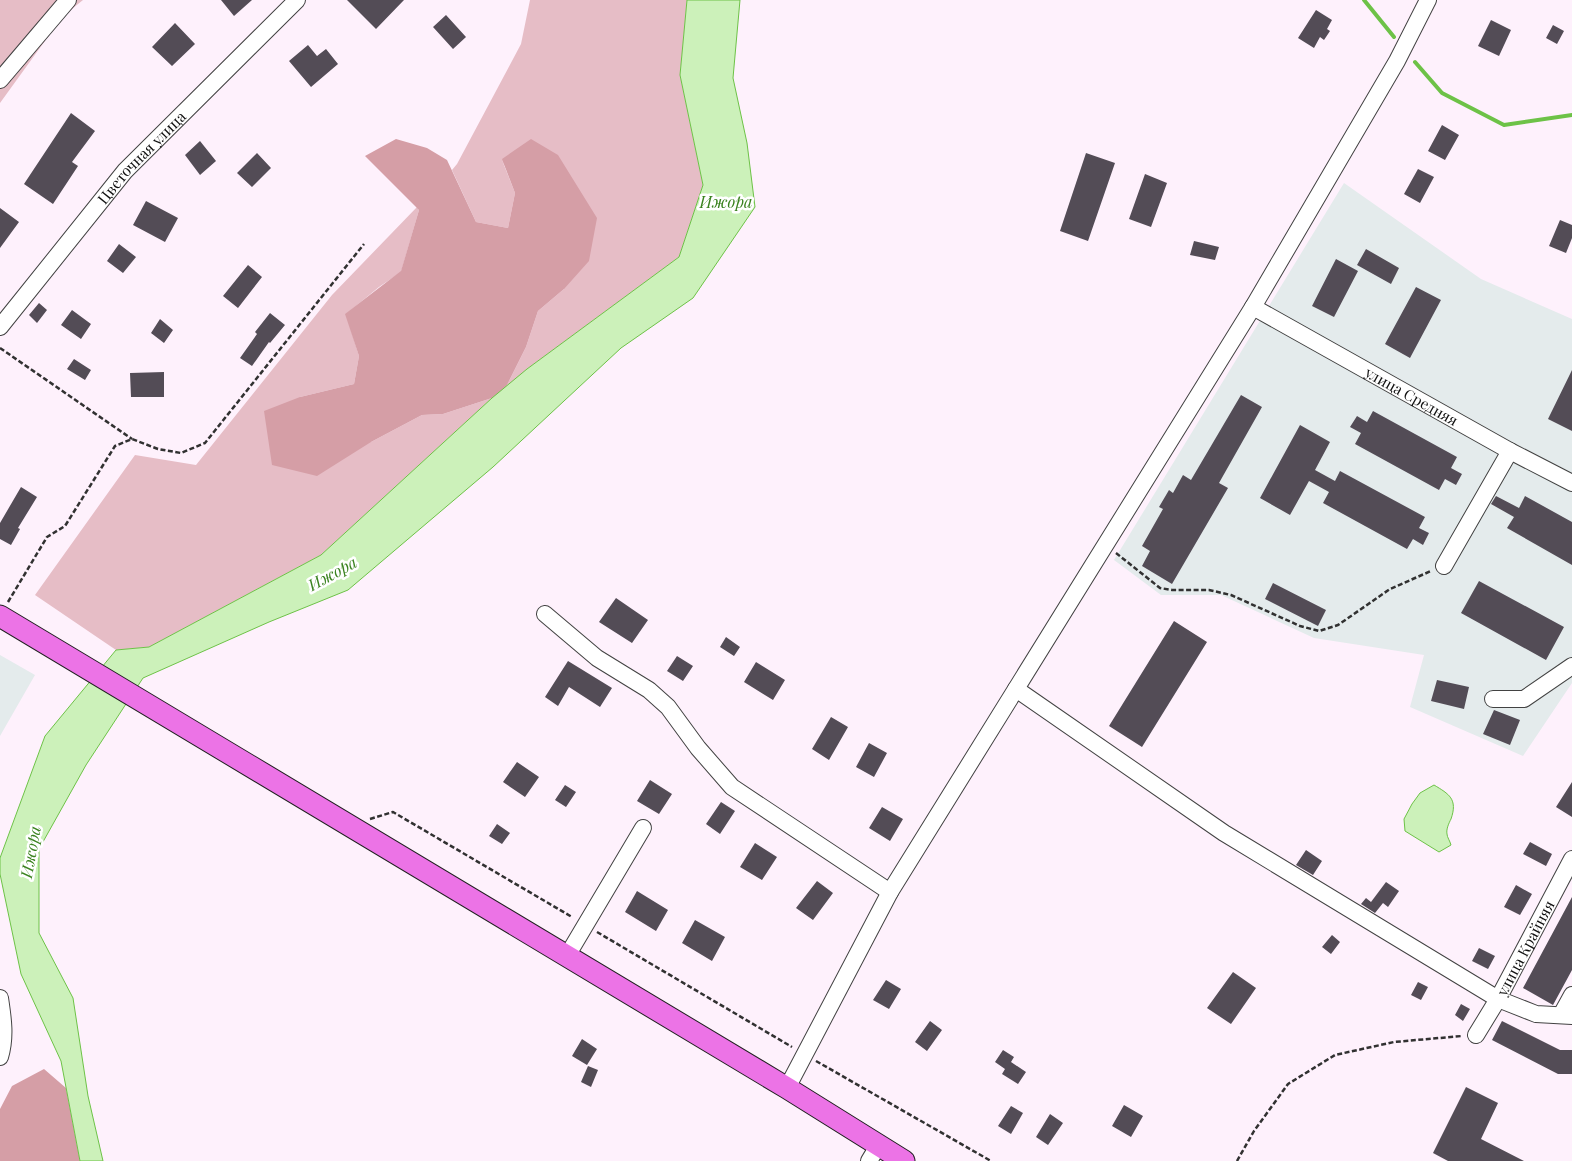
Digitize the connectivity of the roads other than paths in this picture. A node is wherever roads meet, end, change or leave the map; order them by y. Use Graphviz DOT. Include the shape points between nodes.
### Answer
graph roads {
  1 [pos="68,0"];
  2 [pos="297,0"];
  3 [pos="1428,0"];
  4 [pos="0,80"];
  5 [pos="1253,307"];
  6 [pos="0,326"];
  7 [pos="1510,451"];
  8 [pos="1572,483"];
  9 [pos="1444,566"];
  10 [pos="2,612"];
  11 [pos="545,614"];
  12 [pos="1572,666"];
  13 [pos="1016,689"];
  14 [pos="1493,699"];
  15 [pos="643,828"];
  16 [pos="1572,859"];
  17 [pos="890,892"];
  18 [pos="567,956"];
  19 [pos="1572,995"];
  20 [pos="0,998"];
  21 [pos="1498,999"];
  22 [pos="1566,1015"];
  23 [pos="1476,1035"];
  24 [pos="0,1058"];
  25 [pos="787,1088"];
  26 [pos="874,1153"];
  27 [pos="904,1161"];
  1 -- 4 [label="street"];
  2 -- 6 [label="street, Цветочная улица" via="125,171"];
  3 -- 5 [label="street" via="1397,61"];
  5 -- 7 [label="street, улица Средняя"];
  5 -- 13 [label="street"];
  7 -- 8 [label="street, улица Средняя"];
  7 -- 9 [label="street"];
  10 -- 18 [label="main road" via="66,656"];
  11 -- 17 [label="street" via="597,658 649,690 668,707 732,787"];
  12 -- 14 [label="street" via="1524,700"];
  13 -- 17 [label="street"];
  13 -- 21 [label="street" via="1224,833"];
  15 -- 18 [label="street"];
  16 -- 21 [label="street, улица Крайняя"];
  17 -- 25 [label="street"];
  18 -- 25 [label="main road"];
  19 -- 22 [label="street"];
  20 -- 24 [label="street" via="4,1024"];
  21 -- 22 [label="street" via="1536,1014"];
  21 -- 23 [label="street, улица Крайняя"];
  25 -- 26 [label="main road"];
  26 -- 27 [label="main road"];
}
